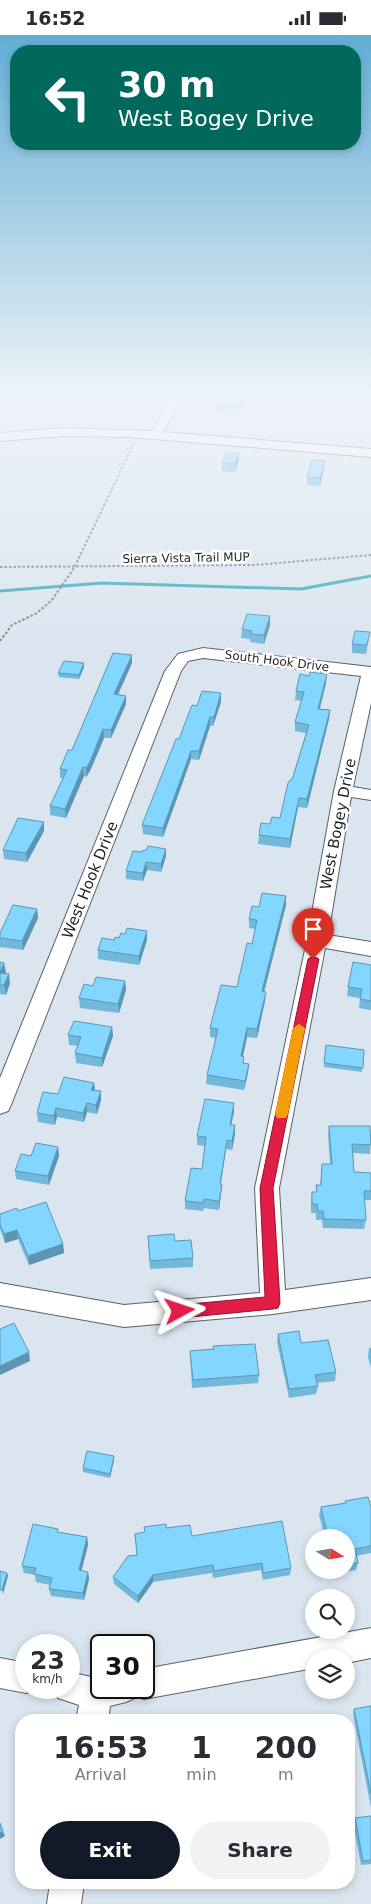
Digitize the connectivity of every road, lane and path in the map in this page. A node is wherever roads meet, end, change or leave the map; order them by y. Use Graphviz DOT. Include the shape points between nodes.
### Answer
graph roads {
  1 [pos="114,485"];
  2 [pos="371,555"];
  3 [pos="0,567"];
  4 [pos="74,568"];
  5 [pos="0,641"];
  6 [pos="183,657"];
  7 [pos="371,672"];
  8 [pos="343,791"];
  9 [pos="371,795"];
  10 [pos="317,940"];
  11 [pos="371,949"];
  12 [pos="0,1105"];
  13 [pos="371,1289"];
  14 [pos="0,1294"];
  15 [pos="273,1303"];
  16 [pos="371,1643"];
  17 [pos="0,1673"];
  18 [pos="15,1676"];
  19 [pos="155,1682"];
  20 [pos="66,1889"];
  21 [pos="64,1904"];
  1 -- 4 [label="path"];
  2 -- 4 [label="path, Sierra Vista Trail MUP" via="254,565"];
  3 -- 4 [label="path, Sierra Vista Trail MUP"];
  4 -- 5 [label="path" via="52,600 37,613 12,625"];
  6 -- 7 [label="street, South Hook Drive" via="203,653"];
  6 -- 12 [label="street, West Hook Drive" via="173,671"];
  7 -- 8 [label="street, West Bogey Drive"];
  8 -- 9 [label="street"];
  8 -- 10 [label="street, West Bogey Drive"];
  10 -- 11 [label="street"];
  10 -- 15 [label="street, West Bogey Drive" via="267,1188"];
  13 -- 15 [label="street"];
  14 -- 15 [label="street" via="124,1316"];
  16 -- 19 [label="street"];
  17 -- 18 [label="street"];
  20 -- 21 [label="street"];
}
